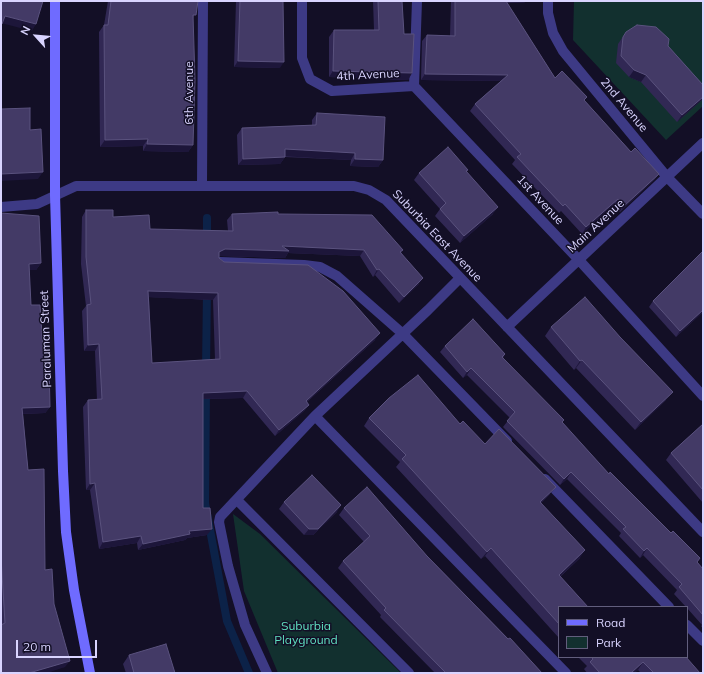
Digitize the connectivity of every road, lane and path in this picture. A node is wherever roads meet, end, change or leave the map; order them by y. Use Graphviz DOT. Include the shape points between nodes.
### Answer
graph roads {
  1 [pos="55,1"];
  2 [pos="203,1"];
  3 [pos="302,1"];
  4 [pos="417,1"];
  5 [pos="548,1"];
  6 [pos="414,86"];
  7 [pos="703,143"];
  8 [pos="667,177"];
  9 [pos="202,185"];
  10 [pos="55,195"];
  11 [pos="1,207"];
  12 [pos="703,214"];
  13 [pos="579,260"];
  14 [pos="220,262"];
  15 [pos="460,278"];
  16 [pos="507,327"];
  17 [pos="403,334"];
  18 [pos="703,396"];
  19 [pos="315,416"];
  20 [pos="514,448"];
  21 [pos="536,470"];
  22 [pos="237,500"];
  23 [pos="703,532"];
  24 [pos="668,606"];
  25 [pos="688,626"];
  26 [pos="703,641"];
  27 [pos="90,673"];
  28 [pos="267,673"];
  29 [pos="409,673"];
  30 [pos="566,673"];
  1 -- 10 [label="street, Paraluman Street"];
  2 -- 9 [label="street, 6th Avenue"];
  3 -- 6 [label="street, 4th Avenue" via="302,58 310,79 332,90"];
  4 -- 6 [label="street"];
  5 -- 8 [label="street, 2nd Avenue" via="552,33 563,51"];
  6 -- 13 [label="street, 1st Avenue"];
  7 -- 8 [label="street, Main Avenue"];
  8 -- 12 [label="street, 2nd Avenue"];
  8 -- 13 [label="street, Main Avenue"];
  9 -- 10 [label="street, Suburbia East Avenue" via="76,186"];
  9 -- 15 [label="street, Suburbia East Avenue" via="354,186 369,190 386,200"];
  10 -- 11 [label="street, Suburbia East Avenue" via="37,204"];
  10 -- 27 [label="street, Paraluman Street" via="66,532"];
  13 -- 16 [label="street, Main Avenue"];
  13 -- 18 [label="street, 1st Avenue"];
  14 -- 17 [label="street" via="320,267 338,276"];
  15 -- 16 [label="street, Suburbia East Avenue"];
  15 -- 17 [label="street"];
  16 -- 23 [label="street, Suburbia East Avenue"];
  17 -- 19 [label="street"];
  17 -- 20 [label="street"];
  19 -- 22 [label="street"];
  19 -- 30 [label="street"];
  21 -- 24 [label="street"];
  22 -- 28 [label="street" via="220,517 220,522 228,566 245,625"];
  22 -- 29 [label="street"];
  25 -- 26 [label="street"];
}
